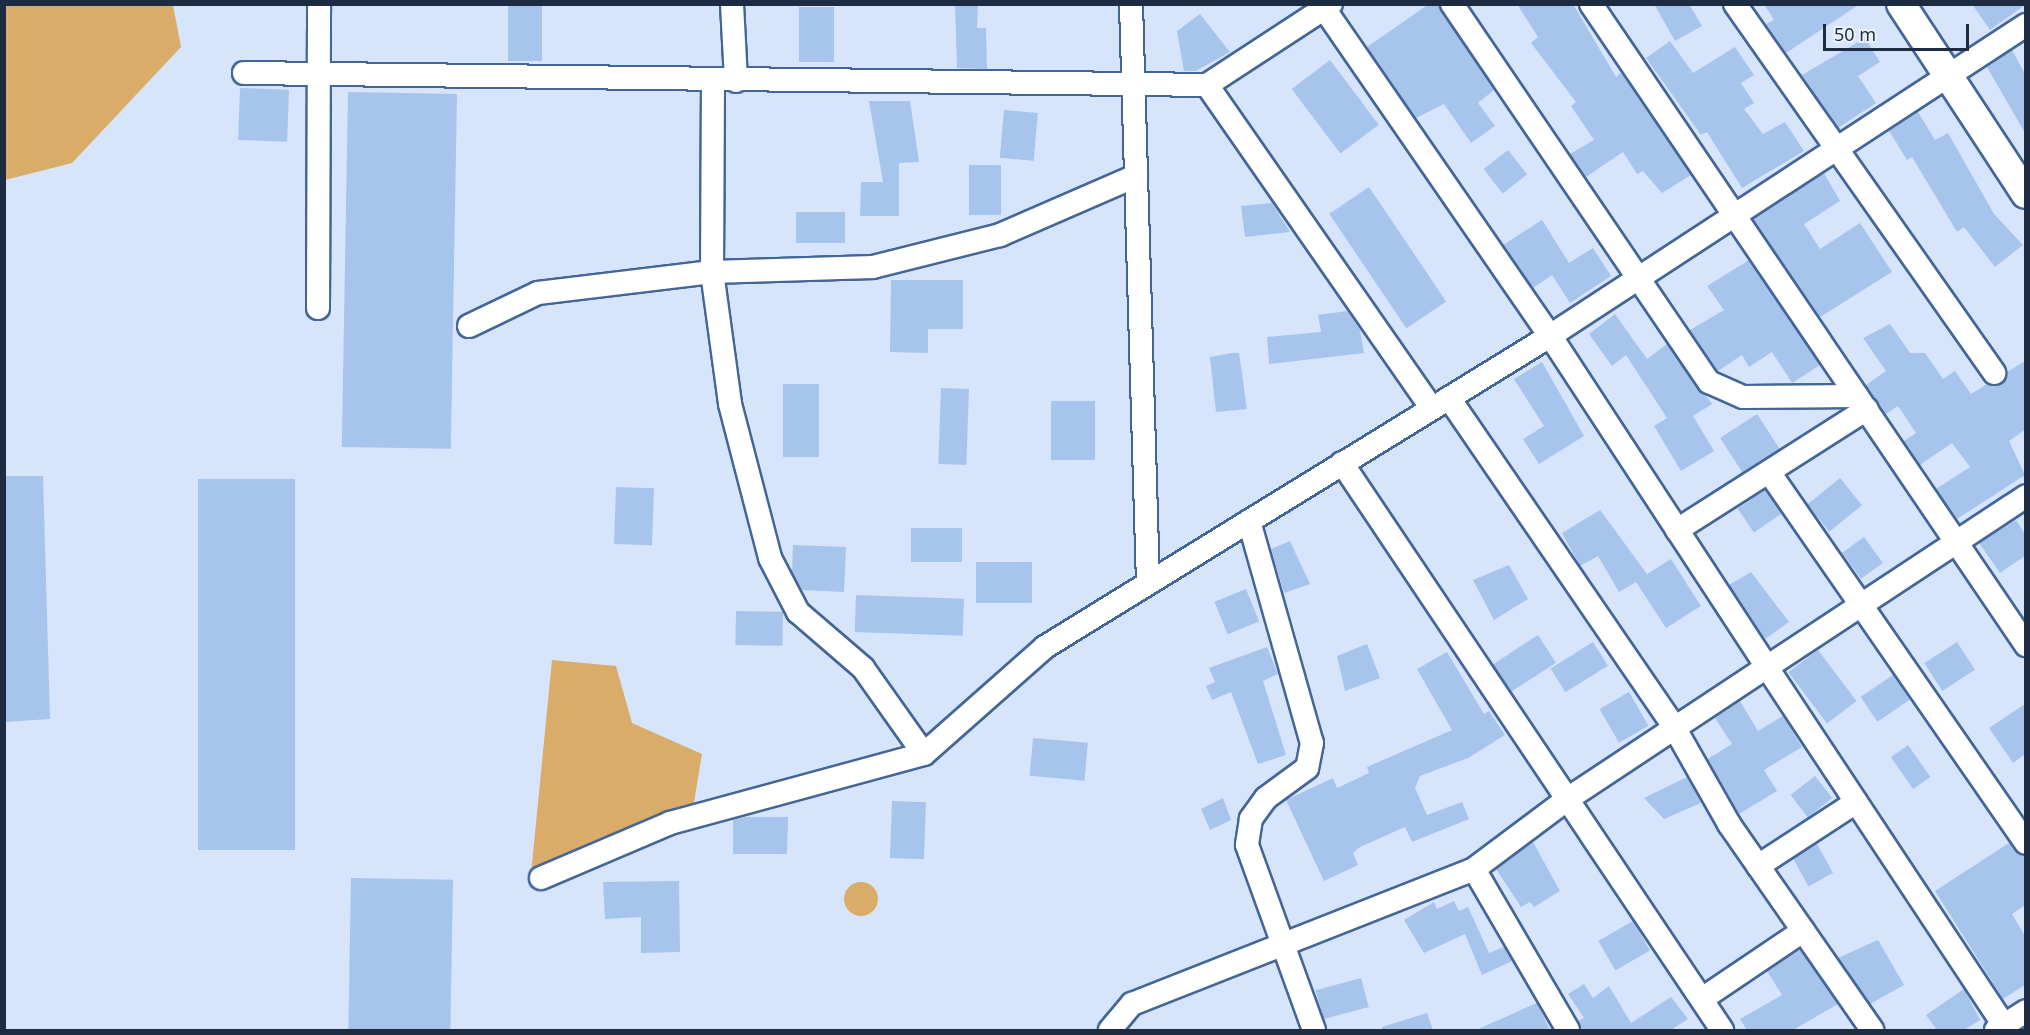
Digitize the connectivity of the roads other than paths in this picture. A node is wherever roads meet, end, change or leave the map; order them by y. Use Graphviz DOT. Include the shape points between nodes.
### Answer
graph roads {
  1 [pos="319,4"];
  2 [pos="732,4"];
  3 [pos="1131,4"];
  4 [pos="1452,4"];
  5 [pos="1591,4"];
  6 [pos="1735,4"];
  7 [pos="1901,4"];
  8 [pos="1325,6"];
  9 [pos="2025,25"];
  10 [pos="244,73"];
  11 [pos="319,74"];
  12 [pos="1948,75"];
  13 [pos="713,81"];
  14 [pos="736,81"];
  15 [pos="1207,85"];
  16 [pos="1134,88"];
  17 [pos="1836,149"];
  18 [pos="1136,176"];
  19 [pos="2025,194"];
  20 [pos="1734,215"];
  21 [pos="712,272"];
  22 [pos="1636,280"];
  23 [pos="318,308"];
  24 [pos="469,326"];
  25 [pos="1550,336"];
  26 [pos="1994,373"];
  27 [pos="1862,402"];
  28 [pos="1441,403"];
  29 [pos="1342,463"];
  30 [pos="1768,472"];
  31 [pos="2025,496"];
  32 [pos="1250,520"];
  33 [pos="1677,530"];
  34 [pos="1956,542"];
  35 [pos="1148,583"];
  36 [pos="1857,607"];
  37 [pos="2025,645"];
  38 [pos="1767,667"];
  39 [pos="1674,727"];
  40 [pos="924,754"];
  41 [pos="1569,798"];
  42 [pos="1856,802"];
  43 [pos="2025,843"];
  44 [pos="1758,866"];
  45 [pos="1474,868"];
  46 [pos="540,878"];
  47 [pos="1803,931"];
  48 [pos="1282,948"];
  49 [pos="1702,999"];
  50 [pos="2025,1011"];
  51 [pos="2002,1029"];
  52 [pos="1110,1030"];
  53 [pos="1314,1030"];
  54 [pos="1568,1030"];
  55 [pos="1722,1030"];
  56 [pos="1872,1030"];
  1 -- 11 [label="street"];
  2 -- 14 [label="street"];
  3 -- 16 [label="street"];
  4 -- 22 [label="street"];
  5 -- 20 [label="street"];
  6 -- 17 [label="street"];
  7 -- 12 [label="street"];
  8 -- 15 [label="street"];
  8 -- 25 [label="street"];
  9 -- 12 [label="street"];
  10 -- 11 [label="street"];
  11 -- 13 [label="street"];
  11 -- 23 [label="street"];
  12 -- 17 [label="street"];
  12 -- 19 [label="street"];
  13 -- 14 [label="street"];
  13 -- 21 [label="street"];
  14 -- 16 [label="street"];
  15 -- 16 [label="street"];
  15 -- 28 [label="street"];
  16 -- 18 [label="street"];
  17 -- 20 [label="street"];
  17 -- 26 [label="street"];
  18 -- 21 [label="street" via="1000,234 873,267"];
  18 -- 35 [label="street"];
  20 -- 22 [label="street"];
  20 -- 27 [label="street"];
  21 -- 24 [label="street" via="538,293"];
  21 -- 40 [label="street" via="730,404 770,558 798,612 862,668"];
  22 -- 25 [label="street"];
  22 -- 27 [label="street" via="1709,382 1743,397"];
  25 -- 28 [label="street"];
  25 -- 33 [label="street"];
  27 -- 30 [label="street"];
  27 -- 34 [label="street"];
  28 -- 29 [label="street"];
  28 -- 39 [label="street"];
  29 -- 32 [label="street"];
  29 -- 41 [label="street"];
  30 -- 33 [label="street"];
  30 -- 36 [label="street"];
  31 -- 34 [label="street"];
  32 -- 35 [label="street"];
  32 -- 48 [label="street" via="1312,743 1307,768 1266,798 1251,819 1247,845"];
  33 -- 38 [label="street"];
  34 -- 36 [label="street"];
  34 -- 37 [label="street"];
  35 -- 40 [label="street" via="1045,647"];
  36 -- 38 [label="street"];
  36 -- 43 [label="street"];
  38 -- 39 [label="street"];
  38 -- 42 [label="street"];
  39 -- 41 [label="street"];
  39 -- 44 [label="street"];
  40 -- 46 [label="street" via="670,823"];
  41 -- 45 [label="street"];
  41 -- 49 [label="street"];
  42 -- 44 [label="street"];
  42 -- 51 [label="street"];
  44 -- 47 [label="street"];
  45 -- 48 [label="street"];
  45 -- 54 [label="street"];
  47 -- 49 [label="street"];
  47 -- 56 [label="street"];
  48 -- 52 [label="street" via="1132,1004"];
  48 -- 53 [label="street"];
  49 -- 55 [label="street"];
  50 -- 51 [label="street"];
}
